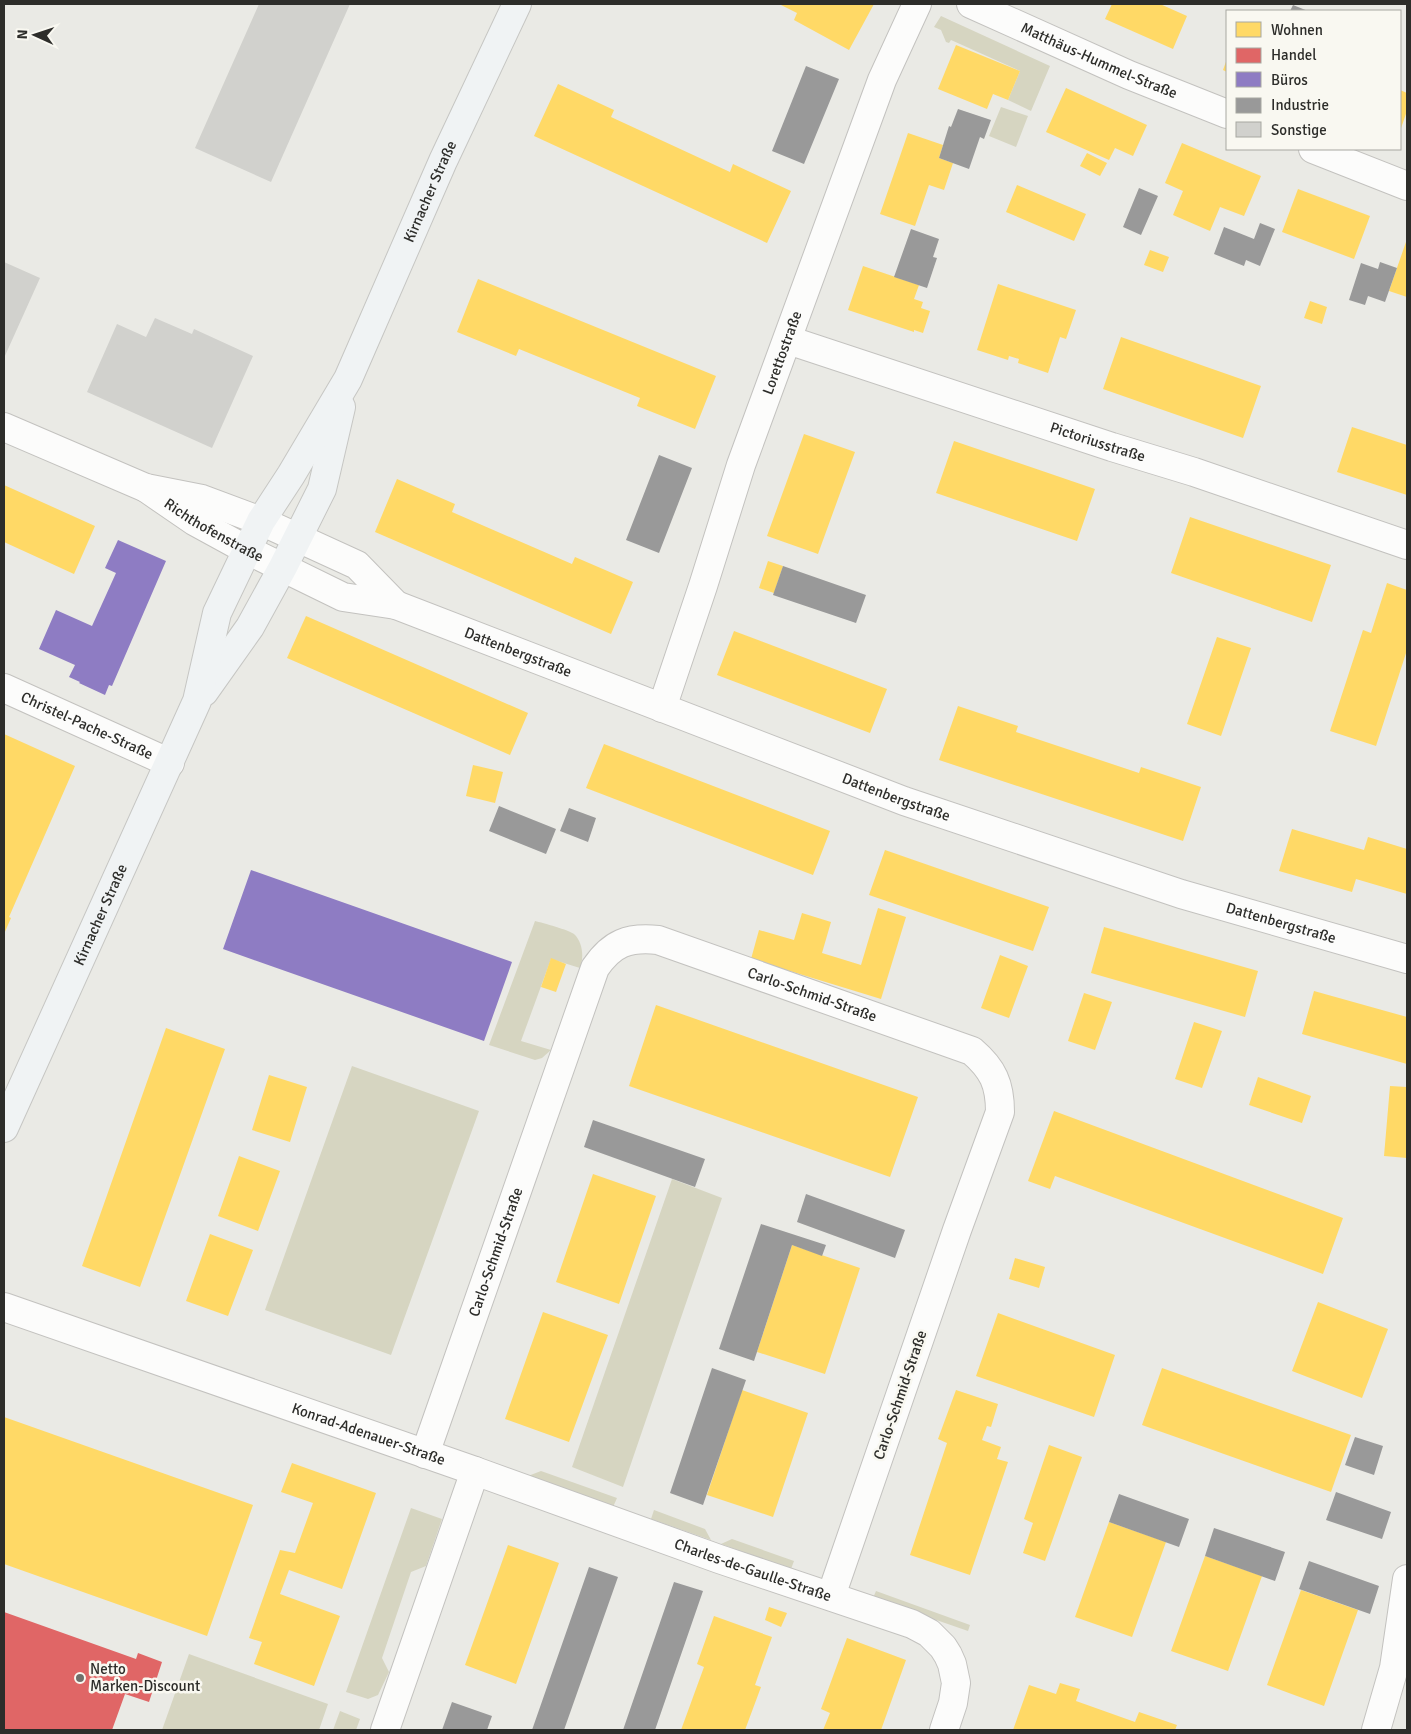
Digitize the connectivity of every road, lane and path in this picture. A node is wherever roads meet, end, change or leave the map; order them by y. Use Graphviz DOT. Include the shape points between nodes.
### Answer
graph roads {
  1 [pos="517,4"];
  2 [pos="917,4"];
  3 [pos="971,4"];
  4 [pos="1226,114"];
  5 [pos="1316,150"];
  6 [pos="1407,186"];
  7 [pos="788,340"];
  8 [pos="348,379"];
  9 [pos="4,427"];
  10 [pos="146,488"];
  11 [pos="261,521"];
  12 [pos="297,539"];
  13 [pos="1407,545"];
  14 [pos="246,550"];
  15 [pos="283,567"];
  16 [pos="396,605"];
  17 [pos="4,688"];
  18 [pos="197,701"];
  19 [pos="662,708"];
  20 [pos="170,763"];
  21 [pos="1407,959"];
  22 [pos="4,1128"];
  23 [pos="4,1308"];
  24 [pos="425,1454"];
  25 [pos="475,1471"];
  26 [pos="1407,1579"];
  27 [pos="831,1596"];
  28 [pos="385,1730"];
  29 [pos="944,1730"];
  30 [pos="1376,1730"];
  1 -- 8 [label="main road, Kirnacher Straße" via="443,161"];
  2 -- 7 [label="street, Lorettostraße" via="882,80"];
  3 -- 4 [label="street, Matthäus-Hummel-Straße" via="1129,75"];
  5 -- 6 [label="street"];
  7 -- 13 [label="street, Pictoriusstraße"];
  7 -- 19 [label="street, Lorettostraße" via="741,465"];
  8 -- 11 [label="main road, Kirnacher Straße"];
  8 -- 12 [label="main road, Kirnacher Straße" via="322,489"];
  9 -- 10 [label="street, Richthofenstraße"];
  10 -- 11 [label="street, Richthofenstraße" via="202,499"];
  10 -- 14 [label="street, Richthofenstraße" via="194,521"];
  11 -- 12 [label="street, Dattenbergstraße"];
  11 -- 14 [label="main road, Kirnacher Straße"];
  12 -- 15 [label="main road, Kirnacher Straße"];
  12 -- 16 [label="street, Dattenbergstraße" via="357,565"];
  14 -- 15 [label="street, Richthofenstraße"];
  14 -- 18 [label="main road, Kirnacher Straße" via="217,613"];
  15 -- 16 [label="street, Dattenbergstraße" via="343,598"];
  15 -- 18 [label="main road, Kirnacher Straße" via="250,628"];
  16 -- 19 [label="street, Dattenbergstraße"];
  17 -- 20 [label="street, Christel-Pache-Straße"];
  18 -- 20 [label="main road, Kirnacher Straße"];
  19 -- 21 [label="street, Dattenbergstraße" via="904,801 1108,870"];
  20 -- 22 [label="main road, Kirnacher Straße"];
  23 -- 24 [label="street, Konrad-Adenauer-Straße"];
  24 -- 25 [label="street, Konrad-Adenauer-Straße"];
  24 -- 27 [label="street, Carlo-Schmid-Straße" via="595,968 604,954 615,946 640,938 686,949 972,1051 985,1063 1000,1094 1000,1112"];
  25 -- 27 [label="street, Charles-de-Gaulle-Straße"];
  25 -- 28 [label="street"];
  26 -- 30 [label="street" via="1394,1668"];
  27 -- 29 [label="street, Charles-de-Gaulle-Straße" via="912,1624 929,1633 948,1654 956,1684"];
}
